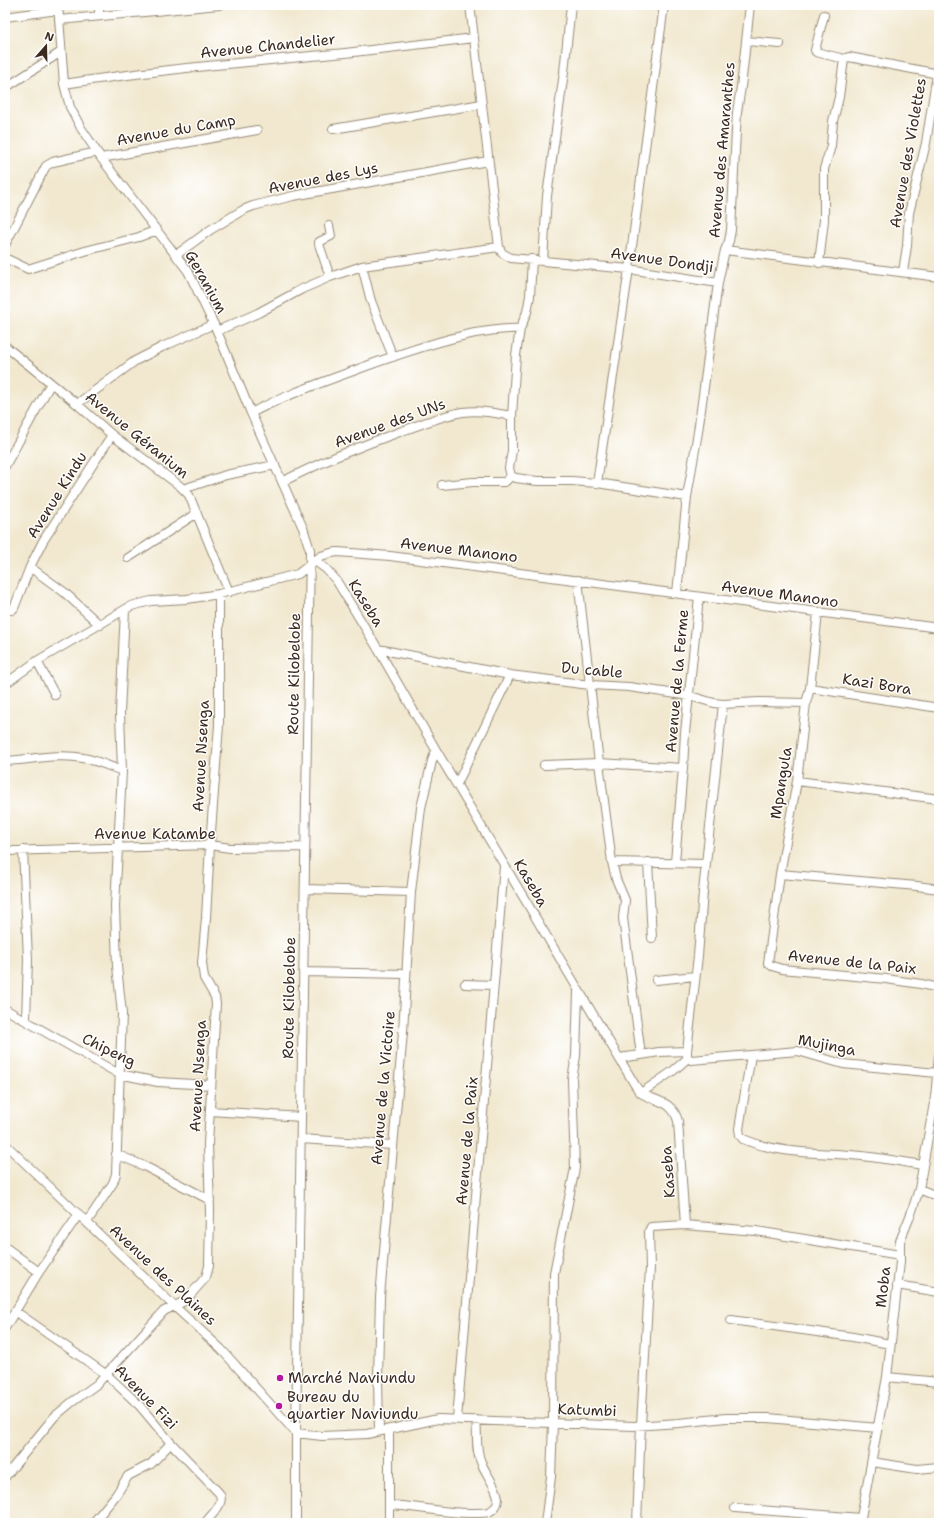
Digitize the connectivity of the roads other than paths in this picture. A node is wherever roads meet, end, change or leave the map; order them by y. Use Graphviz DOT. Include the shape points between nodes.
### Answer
graph roads {
  1 [pos="99,5"];
  2 [pos="219,5"];
  3 [pos="470,5"];
  4 [pos="571,5"];
  5 [pos="664,5"];
  6 [pos="750,5"];
  7 [pos="58,8"];
  8 [pos="824,15"];
  9 [pos="99,16"];
  10 [pos="5,17"];
  11 [pos="59,20"];
  12 [pos="474,38"];
  13 [pos="747,41"];
  14 [pos="780,44"];
  15 [pos="61,52"];
  16 [pos="844,58"];
  17 [pos="938,74"];
  18 [pos="64,84"];
  19 [pos="5,88"];
  20 [pos="482,104"];
  21 [pos="333,128"];
  22 [pos="257,130"];
  23 [pos="99,155"];
  24 [pos="488,161"];
  25 [pos="329,226"];
  26 [pos="156,230"];
  27 [pos="5,245"];
  28 [pos="500,249"];
  29 [pos="725,250"];
  30 [pos="176,255"];
  31 [pos="5,258"];
  32 [pos="532,259"];
  33 [pos="543,261"];
  34 [pos="819,263"];
  35 [pos="362,266"];
  36 [pos="629,269"];
  37 [pos="903,272"];
  38 [pos="330,277"];
  39 [pos="939,277"];
  40 [pos="718,283"];
  41 [pos="215,328"];
  42 [pos="520,329"];
  43 [pos="6,349"];
  44 [pos="393,356"];
  45 [pos="51,383"];
  46 [pos="77,404"];
  47 [pos="251,413"];
  48 [pos="512,416"];
  49 [pos="112,435"];
  50 [pos="275,465"];
  51 [pos="5,466"];
  52 [pos="511,476"];
  53 [pos="282,482"];
  54 [pos="597,483"];
  55 [pos="442,485"];
  56 [pos="183,489"];
  57 [pos="687,497"];
  58 [pos="197,513"];
  59 [pos="128,558"];
  60 [pos="312,562"];
  61 [pos="30,567"];
  62 [pos="578,580"];
  63 [pos="229,592"];
  64 [pos="677,593"];
  65 [pos="219,594"];
  66 [pos="699,596"];
  67 [pos="5,610"];
  68 [pos="125,610"];
  69 [pos="818,613"];
  70 [pos="100,625"];
  71 [pos="939,628"];
  72 [pos="378,649"];
  73 [pos="37,660"];
  74 [pos="510,675"];
  75 [pos="5,684"];
  76 [pos="590,685"];
  77 [pos="810,688"];
  78 [pos="55,695"];
  79 [pos="690,696"];
  80 [pos="806,703"];
  81 [pos="723,704"];
  82 [pos="939,708"];
  83 [pos="436,750"];
  84 [pos="5,761"];
  85 [pos="598,763"];
  86 [pos="544,765"];
  87 [pos="684,768"];
  88 [pos="122,771"];
  89 [pos="797,781"];
  90 [pos="456,784"];
  91 [pos="939,799"];
  92 [pos="210,845"];
  93 [pos="305,847"];
  94 [pos="119,848"];
  95 [pos="24,850"];
  96 [pos="5,851"];
  97 [pos="612,862"];
  98 [pos="648,862"];
  99 [pos="675,862"];
  100 [pos="706,864"];
  101 [pos="504,865"];
  102 [pos="780,874"];
  103 [pos="305,889"];
  104 [pos="939,889"];
  105 [pos="411,892"];
  106 [pos="652,938"];
  107 [pos="768,958"];
  108 [pos="303,972"];
  109 [pos="406,974"];
  110 [pos="696,976"];
  111 [pos="656,980"];
  112 [pos="465,984"];
  113 [pos="494,985"];
  114 [pos="939,988"];
  115 [pos="578,991"];
  116 [pos="5,1010"];
  117 [pos="26,1020"];
  118 [pos="688,1054"];
  119 [pos="641,1055"];
  120 [pos="751,1055"];
  121 [pos="939,1056"];
  122 [pos="619,1058"];
  123 [pos="119,1074"];
  124 [pos="937,1074"];
  125 [pos="211,1085"];
  126 [pos="641,1093"];
  127 [pos="937,1098"];
  128 [pos="210,1111"];
  129 [pos="301,1117"];
  130 [pos="301,1139"];
  131 [pos="5,1144"];
  132 [pos="392,1145"];
  133 [pos="116,1154"];
  134 [pos="923,1165"];
  135 [pos="919,1189"];
  136 [pos="939,1197"];
  137 [pos="210,1200"];
  138 [pos="79,1214"];
  139 [pos="87,1222"];
  140 [pos="685,1224"];
  141 [pos="5,1247"];
  142 [pos="900,1255"];
  143 [pos="38,1272"];
  144 [pos="898,1286"];
  145 [pos="939,1292"];
  146 [pos="174,1306"];
  147 [pos="15,1311"];
  148 [pos="731,1320"];
  149 [pos="5,1328"];
  150 [pos="890,1344"];
  151 [pos="107,1375"];
  152 [pos="887,1377"];
  153 [pos="939,1382"];
  154 [pos="457,1419"];
  155 [pos="476,1420"];
  156 [pos="553,1423"];
  157 [pos="640,1426"];
  158 [pos="878,1428"];
  159 [pos="389,1430"];
  160 [pos="379,1431"];
  161 [pos="296,1433"];
  162 [pos="171,1443"];
  163 [pos="872,1462"];
  164 [pos="939,1467"];
  165 [pos="5,1477"];
  166 [pos="389,1505"];
  167 [pos="735,1508"];
  168 [pos="860,1521"];
  169 [pos="93,1523"];
  170 [pos="205,1523"];
  171 [pos="296,1523"];
  172 [pos="389,1523"];
  173 [pos="545,1523"];
  174 [pos="637,1523"];
  1 -- 9 [label="street"];
  2 -- 9 [label="street"];
  3 -- 12 [label="street"];
  4 -- 33 [label="street" via="547,196"];
  5 -- 36 [label="street"];
  6 -- 13 [label="street, Avenue des Amaranthes"];
  7 -- 10 [label="street"];
  7 -- 11 [label="street, Geranium"];
  8 -- 16 [label="street, Avenue des Violettes" via="815,50"];
  9 -- 11 [label="street"];
  11 -- 15 [label="street, Geranium"];
  12 -- 18 [label="street, Avenue Chandelier"];
  12 -- 20 [label="street"];
  13 -- 14 [label="street"];
  13 -- 29 [label="street, Avenue des Amaranthes" via="737,112 731,230"];
  15 -- 18 [label="street, Geranium"];
  15 -- 19 [label="street"];
  16 -- 17 [label="street, Avenue des Violettes"];
  16 -- 34 [label="street" via="831,146 824,169 824,220"];
  17 -- 37 [label="street, Avenue des Violettes" via="909,213"];
  18 -- 23 [label="street, Geranium" via="70,107"];
  20 -- 21 [label="street"];
  20 -- 24 [label="street"];
  22 -- 23 [label="street, Avenue du Camp"];
  23 -- 26 [label="street, Geranium"];
  23 -- 27 [label="street, Avenue du Camp" via="53,162 46,166"];
  24 -- 28 [label="street"];
  24 -- 30 [label="street, Avenue des Lys" via="293,196 253,206 210,230"];
  25 -- 38 [label="street" via="331,236 319,244"];
  26 -- 30 [label="street, Geranium"];
  26 -- 31 [label="street" via="28,269"];
  28 -- 32 [label="street, Avenue Dondji" via="508,257"];
  28 -- 35 [label="street"];
  29 -- 34 [label="street, Avenue Dondji"];
  29 -- 40 [label="street, Avenue Dondji"];
  30 -- 41 [label="street, Geranium" via="188,271"];
  32 -- 33 [label="street, Avenue Dondji"];
  32 -- 42 [label="street" via="530,296"];
  33 -- 36 [label="street, Avenue Dondji"];
  34 -- 37 [label="street, Avenue Dondji"];
  35 -- 38 [label="street"];
  35 -- 44 [label="street" via="371,301"];
  36 -- 40 [label="street, Avenue Dondji"];
  36 -- 54 [label="street"];
  37 -- 39 [label="street, Avenue Dondji"];
  38 -- 41 [label="street" via="258,313"];
  40 -- 57 [label="street"];
  41 -- 46 [label="street" via="162,347 135,361"];
  41 -- 47 [label="street, Geranium"];
  42 -- 44 [label="street" via="488,331 447,339"];
  42 -- 48 [label="street"];
  43 -- 45 [label="street, Avenue Géranium"];
  44 -- 47 [label="street" via="282,397"];
  45 -- 46 [label="street, Avenue Géranium"];
  45 -- 51 [label="street"];
  46 -- 49 [label="street, Avenue Géranium"];
  47 -- 50 [label="street, Geranium"];
  48 -- 52 [label="street" via="509,468"];
  48 -- 53 [label="street, Avenue des UNs" via="469,412 436,420 357,447"];
  49 -- 56 [label="street, Avenue Géranium"];
  49 -- 61 [label="street, Avenue Kindu" via="48,533"];
  50 -- 53 [label="street, Geranium"];
  50 -- 56 [label="street"];
  52 -- 54 [label="street" via="537,481"];
  52 -- 55 [label="street" via="505,482"];
  53 -- 60 [label="street, Geranium" via="306,537"];
  54 -- 57 [label="street"];
  56 -- 58 [label="street, Avenue Géranium"];
  57 -- 64 [label="street"];
  58 -- 59 [label="street"];
  58 -- 63 [label="street, Avenue Géranium"];
  60 -- 62 [label="street, Avenue Manono" via="331,553 354,552"];
  60 -- 63 [label="street, Avenue Manono" via="298,574"];
  60 -- 72 [label="street, Kaseba" via="326,569 336,580"];
  60 -- 93 [label="street, Route Kilobelobe"];
  61 -- 67 [label="street, Avenue Kindu" via="14,608"];
  61 -- 70 [label="street" via="64,592"];
  62 -- 64 [label="street, Avenue Manono"];
  62 -- 76 [label="street"];
  63 -- 65 [label="street, Avenue Manono"];
  64 -- 66 [label="street, Avenue Manono"];
  65 -- 68 [label="street, Avenue Manono" via="151,601"];
  65 -- 92 [label="street, Avenue Nsenga" via="219,724"];
  66 -- 69 [label="street, Avenue Manono"];
  66 -- 79 [label="street, Avenue de la Ferme"];
  68 -- 70 [label="street, Avenue Manono"];
  68 -- 88 [label="street" via="120,712"];
  69 -- 71 [label="street, Avenue Manono"];
  69 -- 77 [label="street, Mpangula"];
  70 -- 73 [label="street, Avenue Manono"];
  72 -- 74 [label="street, Du cable"];
  72 -- 83 [label="street, Kaseba"];
  73 -- 75 [label="street, Avenue Manono"];
  73 -- 78 [label="street"];
  74 -- 76 [label="street, Du cable"];
  74 -- 90 [label="street"];
  76 -- 79 [label="street, Du cable" via="629,687"];
  76 -- 85 [label="street"];
  77 -- 80 [label="street, Mpangula"];
  77 -- 82 [label="street, Kazi Bora"];
  79 -- 81 [label="street, Du cable"];
  79 -- 87 [label="street, Avenue de la Ferme"];
  80 -- 81 [label="street, Du cable"];
  80 -- 89 [label="street, Mpangula"];
  81 -- 100 [label="street"];
  83 -- 90 [label="street, Kaseba"];
  83 -- 105 [label="street, Avenue de la Victoire" via="421,808"];
  84 -- 88 [label="street" via="77,757"];
  85 -- 86 [label="street"];
  85 -- 87 [label="street"];
  85 -- 97 [label="street"];
  87 -- 99 [label="street, Avenue de la Ferme"];
  88 -- 94 [label="street"];
  89 -- 91 [label="street"];
  89 -- 102 [label="street, Mpangula"];
  90 -- 101 [label="street, Kaseba"];
  92 -- 93 [label="street, Avenue Katambe" via="230,848"];
  92 -- 94 [label="street, Avenue Katambe"];
  92 -- 125 [label="street, Avenue Nsenga" via="202,963 204,978 216,1000"];
  93 -- 103 [label="street, Route Kilobelobe"];
  94 -- 95 [label="street, Avenue Katambe"];
  94 -- 123 [label="street" via="115,906 122,1014"];
  95 -- 96 [label="street, Avenue Katambe"];
  95 -- 117 [label="street" via="28,959"];
  97 -- 98 [label="street"];
  97 -- 119 [label="street" via="625,900 623,918"];
  98 -- 99 [label="street"];
  98 -- 106 [label="street"];
  99 -- 100 [label="street"];
  100 -- 110 [label="street"];
  101 -- 113 [label="street, Avenue de la Paix"];
  101 -- 115 [label="street, Kaseba"];
  102 -- 104 [label="street"];
  102 -- 107 [label="street, Mpangula"];
  103 -- 105 [label="street"];
  103 -- 108 [label="street, Route Kilobelobe"];
  105 -- 109 [label="street, Avenue de la Victoire"];
  107 -- 114 [label="street, Avenue de la Paix" via="769,964 782,969 900,981"];
  108 -- 109 [label="street"];
  108 -- 129 [label="street, Route Kilobelobe"];
  109 -- 132 [label="street, Avenue de la Victoire"];
  110 -- 111 [label="street"];
  110 -- 118 [label="street"];
  112 -- 113 [label="street"];
  113 -- 154 [label="street, Avenue de la Paix"];
  115 -- 122 [label="street, Kaseba"];
  115 -- 156 [label="street" via="576,1056 572,1079 574,1168 554,1273"];
  116 -- 117 [label="street, Chipeng"];
  117 -- 123 [label="street, Chipeng"];
  118 -- 119 [label="street, Mujinga" via="659,1052"];
  118 -- 120 [label="street, Mujinga" via="692,1060"];
  118 -- 126 [label="street" via="673,1071"];
  119 -- 122 [label="street, Mujinga"];
  120 -- 124 [label="street, Mujinga" via="798,1051 843,1064"];
  120 -- 134 [label="street" via="739,1129 743,1139 775,1148"];
  121 -- 124 [label="street, Moba"];
  122 -- 126 [label="street, Kaseba"];
  123 -- 125 [label="street, Chipeng" via="158,1082"];
  123 -- 133 [label="street"];
  124 -- 127 [label="street, Moba"];
  125 -- 128 [label="street, Avenue Nsenga"];
  126 -- 140 [label="street, Kaseba" via="671,1107 676,1115"];
  127 -- 134 [label="street, Moba"];
  128 -- 129 [label="street"];
  128 -- 137 [label="street, Avenue Nsenga"];
  129 -- 130 [label="street, Route Kilobelobe"];
  130 -- 132 [label="street"];
  130 -- 161 [label="street, Route Kilobelobe"];
  131 -- 138 [label="street, Avenue des Plaines"];
  132 -- 160 [label="street, Avenue de la Victoire" via="380,1297"];
  133 -- 137 [label="street"];
  133 -- 139 [label="street" via="114,1181"];
  134 -- 135 [label="street, Moba"];
  135 -- 136 [label="street"];
  135 -- 142 [label="street, Moba" via="900,1241"];
  137 -- 146 [label="street, Avenue Nsenga" via="207,1274 185,1301"];
  138 -- 139 [label="street, Avenue des Plaines"];
  138 -- 143 [label="street"];
  139 -- 146 [label="street, Avenue des Plaines"];
  140 -- 142 [label="street" via="756,1231"];
  140 -- 157 [label="street" via="653,1225 650,1228 650,1268"];
  141 -- 143 [label="street"];
  142 -- 144 [label="street, Moba"];
  143 -- 147 [label="street"];
  144 -- 145 [label="street"];
  144 -- 150 [label="street, Moba"];
  146 -- 151 [label="street, Avenue Nsenga" via="164,1311"];
  146 -- 161 [label="street, Avenue des Plaines" via="231,1359"];
  147 -- 149 [label="street"];
  147 -- 151 [label="street, Avenue Fizi"];
  148 -- 150 [label="street"];
  150 -- 152 [label="street, Moba"];
  151 -- 162 [label="street, Avenue Fizi" via="139,1405"];
  151 -- 165 [label="street, Avenue Nsenga" via="54,1417"];
  152 -- 153 [label="street"];
  152 -- 158 [label="street, Moba"];
  154 -- 155 [label="street, Katumbi"];
  154 -- 159 [label="street, Katumbi" via="438,1419"];
  155 -- 156 [label="street, Katumbi"];
  155 -- 166 [label="street" via="480,1461 498,1497 495,1508 487,1513 466,1513"];
  156 -- 157 [label="street, Katumbi"];
  156 -- 173 [label="street" via="551,1477"];
  157 -- 158 [label="street, Katumbi" via="726,1418 768,1418"];
  157 -- 174 [label="street"];
  158 -- 163 [label="street, Moba"];
  159 -- 160 [label="street, Katumbi"];
  159 -- 166 [label="street"];
  160 -- 161 [label="street, Katumbi" via="322,1436"];
  161 -- 171 [label="street, Route Kilobelobe"];
  162 -- 169 [label="street" via="150,1464 128,1476"];
  162 -- 170 [label="street, Avenue Fizi" via="219,1493 220,1504"];
  163 -- 164 [label="street" via="917,1470"];
  163 -- 168 [label="street, Moba"];
  166 -- 172 [label="street"];
  167 -- 168 [label="street"];
}
